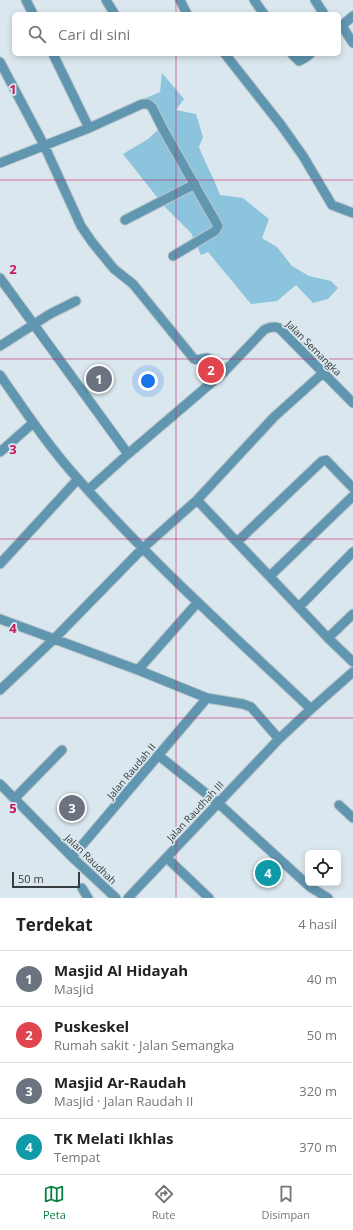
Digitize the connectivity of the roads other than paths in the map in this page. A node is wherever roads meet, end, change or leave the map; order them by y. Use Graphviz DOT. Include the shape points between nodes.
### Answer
graph roads {
  1 [pos="26,0"];
  2 [pos="106,0"];
  3 [pos="180,0"];
  4 [pos="254,0"];
  5 [pos="319,1"];
  6 [pos="32,12"];
  7 [pos="113,12"];
  8 [pos="186,12"];
  9 [pos="263,12"];
  10 [pos="323,12"];
  11 [pos="353,16"];
  12 [pos="341,26"];
  13 [pos="341,28"];
  14 [pos="353,43"];
  15 [pos="54,56"];
  16 [pos="227,56"];
  17 [pos="294,56"];
  18 [pos="308,56"];
  19 [pos="0,62"];
  20 [pos="89,128"];
  21 [pos="44,145"];
  22 [pos="0,163"];
  23 [pos="195,184"];
  24 [pos="353,213"];
  25 [pos="125,220"];
  26 [pos="173,256"];
  27 [pos="0,278"];
  28 [pos="76,301"];
  29 [pos="33,325"];
  30 [pos="0,346"];
  31 [pos="224,372"];
  32 [pos="323,374"];
  33 [pos="0,376"];
  34 [pos="353,403"];
  35 [pos="33,423"];
  36 [pos="0,452"];
  37 [pos="128,454"];
  38 [pos="78,479"];
  39 [pos="353,488"];
  40 [pos="88,490"];
  41 [pos="353,496"];
  42 [pos="197,500"];
  43 [pos="237,542"];
  44 [pos="143,548"];
  45 [pos="353,552"];
  46 [pos="0,564"];
  47 [pos="270,576"];
  48 [pos="198,602"];
  49 [pos="299,607"];
  50 [pos="353,614"];
  51 [pos="0,619"];
  52 [pos="328,638"];
  53 [pos="54,639"];
  54 [pos="353,662"];
  55 [pos="138,670"];
  56 [pos="353,672"];
  57 [pos="0,690"];
  58 [pos="207,698"];
  59 [pos="311,709"];
  60 [pos="279,739"];
  61 [pos="62,750"];
  62 [pos="158,756"];
  63 [pos="0,784"];
  64 [pos="15,798"];
  65 [pos="218,803"];
  66 [pos="339,806"];
  67 [pos="353,818"];
  68 [pos="72,857"];
  69 [pos="166,858"];
  70 [pos="82,888"];
  71 [pos="88,898"];
  72 [pos="116,898"];
  73 [pos="128,898"];
  74 [pos="209,898"];
  75 [pos="328,898"];
  1 -- 6 [label="street"];
  2 -- 7 [label="street"];
  3 -- 8 [label="street"];
  4 -- 9 [label="street"];
  5 -- 10 [label="street"];
  11 -- 12 [label="street"];
  13 -- 14 [label="street"];
  15 -- 20 [label="street"];
  16 -- 24 [label="street" via="303,156 332,205"];
  17 -- 18 [label="street" via="299,61"];
  19 -- 21 [label="street"];
  20 -- 21 [label="street"];
  20 -- 23 [label="street" via="142,104 148,104"];
  21 -- 22 [label="street"];
  21 -- 31 [label="street" via="81,226 103,256 132,284 194,359 210,359"];
  23 -- 25 [label="street"];
  23 -- 26 [label="street" via="218,224 218,229"];
  27 -- 29 [label="street"];
  28 -- 29 [label="street"];
  29 -- 30 [label="street"];
  29 -- 37 [label="street"];
  31 -- 32 [label="street, Jalan Semangka" via="264,330 275,326"];
  31 -- 37 [label="street"];
  32 -- 34 [label="street, Jalan Semangka"];
  32 -- 42 [label="street" via="274,417"];
  33 -- 35 [label="street"];
  35 -- 36 [label="street"];
  35 -- 38 [label="street"];
  37 -- 40 [label="street"];
  38 -- 40 [label="street"];
  38 -- 46 [label="street"];
  39 -- 43 [label="street" via="326,460 322,461"];
  40 -- 44 [label="street"];
  41 -- 47 [label="street"];
  42 -- 43 [label="street"];
  42 -- 44 [label="street"];
  43 -- 47 [label="street"];
  44 -- 48 [label="street"];
  44 -- 53 [label="street"];
  45 -- 49 [label="street"];
  47 -- 49 [label="street"];
  48 -- 55 [label="street"];
  48 -- 59 [label="street"];
  49 -- 52 [label="street"];
  50 -- 52 [label="street"];
  51 -- 53 [label="street"];
  52 -- 54 [label="street"];
  53 -- 55 [label="street"];
  53 -- 57 [label="street"];
  55 -- 58 [label="street"];
  56 -- 59 [label="street, Jalan Raudhah III"];
  58 -- 60 [label="street" via="251,707"];
  58 -- 62 [label="street, Jalan Raudah II"];
  59 -- 60 [label="street, Jalan Raudhah III"];
  60 -- 65 [label="street, Jalan Raudhah III"];
  61 -- 64 [label="street"];
  62 -- 65 [label="street"];
  62 -- 68 [label="street, Jalan Raudah II"];
  63 -- 64 [label="street, Jalan Raudhah"];
  64 -- 68 [label="street, Jalan Raudhah"];
  65 -- 69 [label="street, Jalan Raudhah III"];
  65 -- 75 [label="street" via="310,887"];
  66 -- 67 [label="street"];
  68 -- 72 [label="street, Jalan Raudhah"];
  69 -- 73 [label="street, Jalan Raudhah III"];
  69 -- 74 [label="street"];
  70 -- 71 [label="street"];
}
